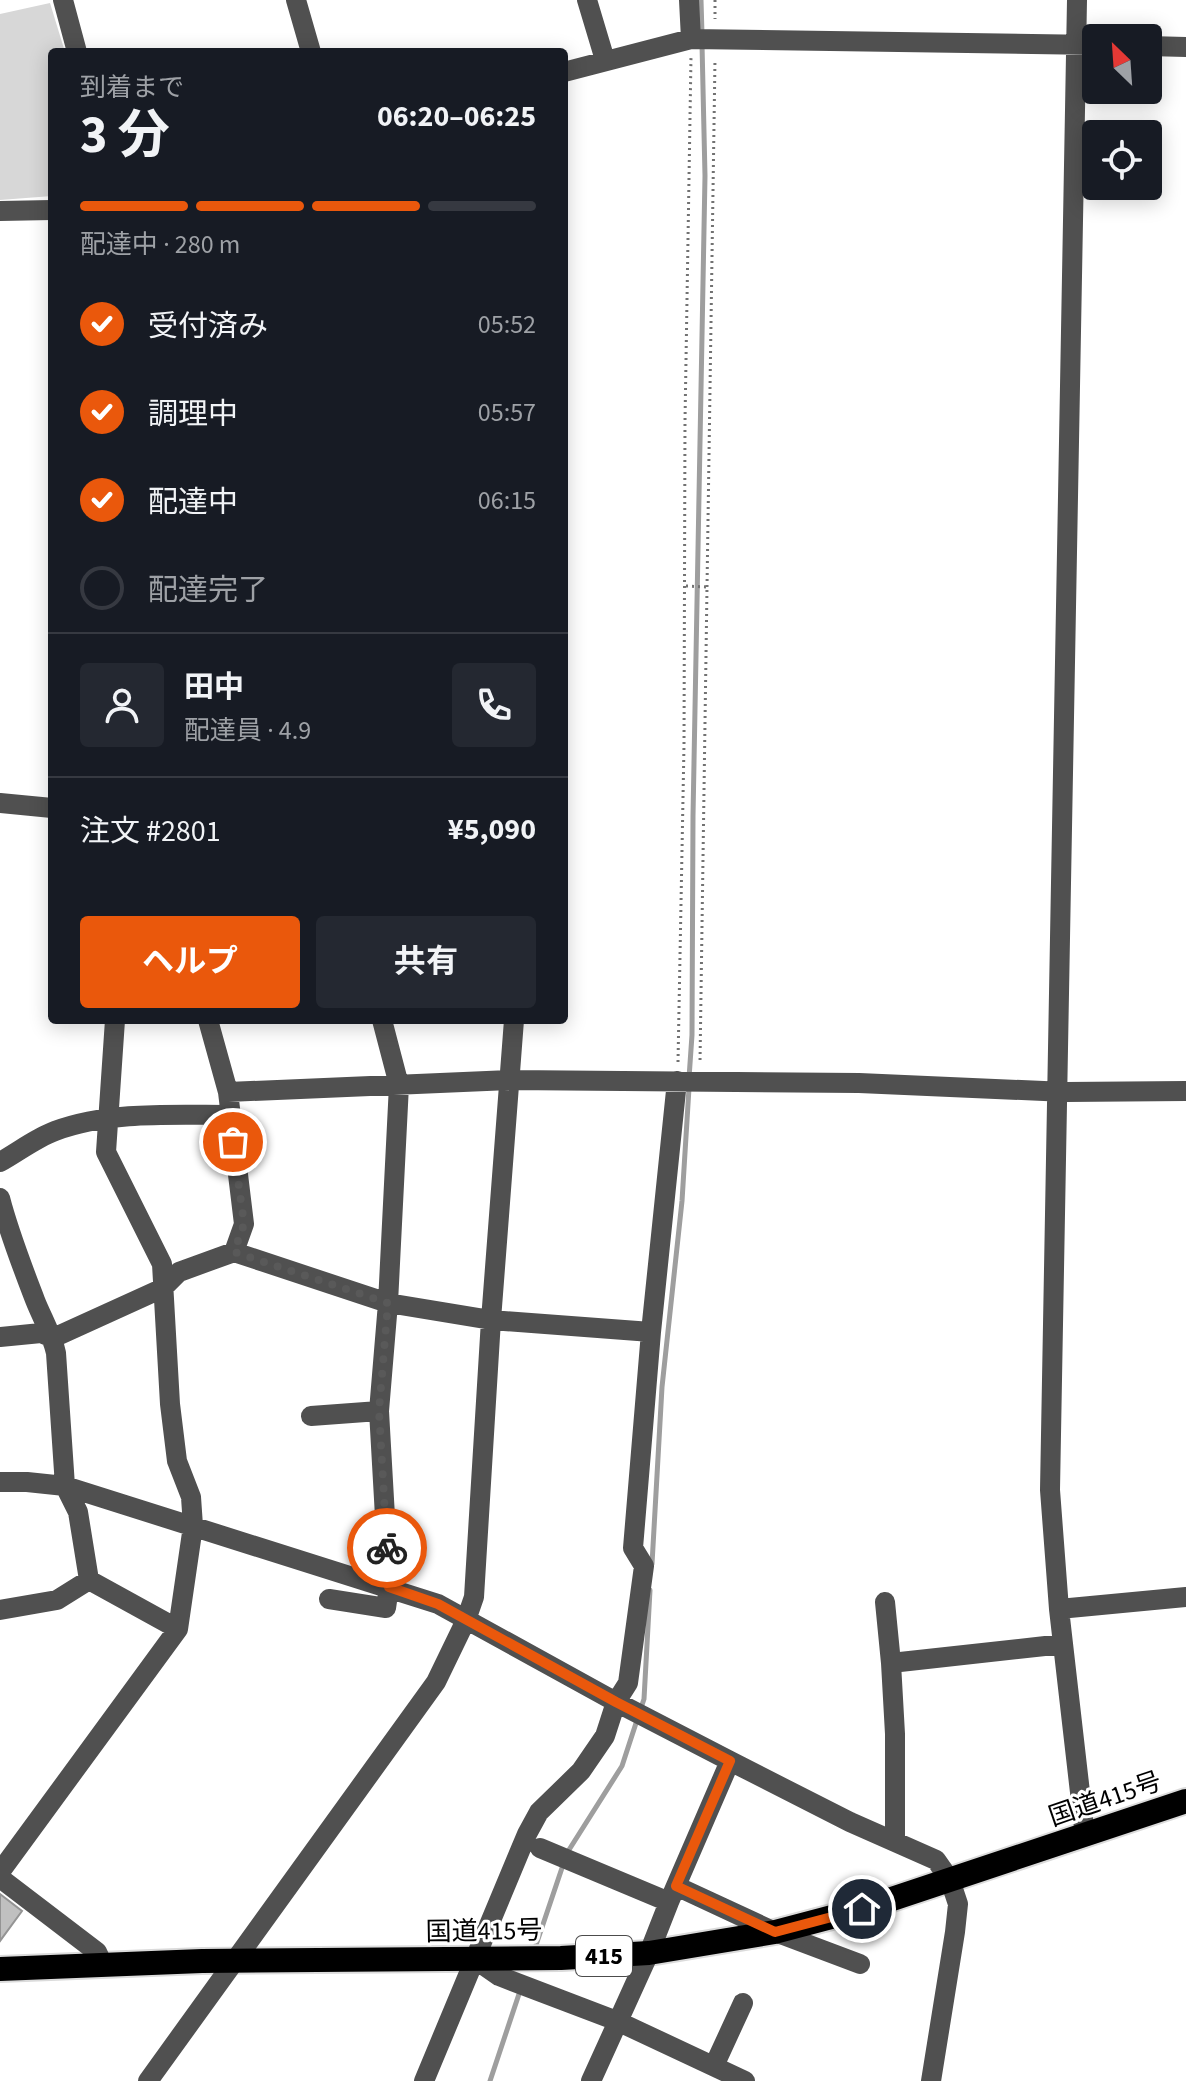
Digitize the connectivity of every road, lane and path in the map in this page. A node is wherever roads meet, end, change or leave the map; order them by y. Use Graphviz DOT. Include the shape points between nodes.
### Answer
graph roads {
  1 [pos="63,0"];
  2 [pos="296,0"];
  3 [pos="587,0"];
  4 [pos="689,0"];
  5 [pos="1077,0"];
  6 [pos="1082,25"];
  7 [pos="691,39"];
  8 [pos="716,39"];
  9 [pos="1082,45"];
  10 [pos="1162,46"];
  11 [pos="1186,47"];
  12 [pos="76,48"];
  13 [pos="310,48"];
  14 [pos="605,60"];
  15 [pos="568,71"];
  16 [pos="1084,104"];
  17 [pos="48,210"];
  18 [pos="0,211"];
  19 [pos="686,586"];
  20 [pos="707,587"];
  21 [pos="0,803"];
  22 [pos="48,808"];
  23 [pos="115,1024"];
  24 [pos="209,1024"];
  25 [pos="383,1024"];
  26 [pos="514,1024"];
  27 [pos="510,1080"];
  28 [pos="677,1081"];
  29 [pos="700,1082"];
  30 [pos="399,1085"];
  31 [pos="1186,1091"];
  32 [pos="228,1092"];
  33 [pos="1057,1092"];
  34 [pos="230,1115"];
  35 [pos="108,1118"];
  36 [pos="0,1162"];
  37 [pos="0,1198"];
  38 [pos="234,1252"];
  39 [pos="163,1288"];
  40 [pos="388,1303"];
  41 [pos="491,1320"];
  42 [pos="651,1332"];
  43 [pos="0,1337"];
  44 [pos="53,1338"];
  45 [pos="379,1411"];
  46 [pos="311,1416"];
  47 [pos="0,1482"];
  48 [pos="65,1486"];
  49 [pos="193,1526"];
  50 [pos="89,1580"];
  51 [pos="389,1587"];
  52 [pos="1186,1597"];
  53 [pos="329,1599"];
  54 [pos="885,1602"];
  55 [pos="1059,1609"];
  56 [pos="0,1610"];
  57 [pos="466,1620"];
  58 [pos="178,1629"];
  59 [pos="1063,1644"];
  60 [pos="891,1663"];
  61 [pos="616,1702"];
  62 [pos="730,1761"];
  63 [pos="1186,1801"];
  64 [pos="1085,1836"];
  65 [pos="895,1841"];
  66 [pos="540,1848"];
  67 [pos="0,1872"];
  68 [pos="0,1878"];
  69 [pos="950,1880"];
  70 [pos="672,1894"];
  71 [pos="775,1932"];
  72 [pos="649,1953"];
  73 [pos="476,1960"];
  74 [pos="235,1961"];
  75 [pos="860,1964"];
  76 [pos="103,1965"];
  77 [pos="0,1969"];
  78 [pos="743,2003"];
  79 [pos="617,2021"];
  80 [pos="714,2066"];
  81 [pos="148,2081"];
  82 [pos="424,2081"];
  83 [pos="591,2081"];
  84 [pos="745,2081"];
  85 [pos="931,2081"];
  1 -- 12 [label="street"];
  2 -- 13 [label="street"];
  3 -- 14 [label="street"];
  4 -- 7 [label="street"];
  5 -- 6 [label="street"];
  7 -- 8 [label="street"];
  7 -- 14 [label="street"];
  7 -- 19 [label="path"];
  8 -- 9 [label="street"];
  8 -- 20 [label="path"];
  10 -- 11 [label="street"];
  14 -- 15 [label="street"];
  16 -- 33 [label="street"];
  17 -- 18 [label="street"];
  19 -- 20 [label="path"];
  19 -- 28 [label="path"];
  20 -- 29 [label="path"];
  21 -- 22 [label="street"];
  23 -- 35 [label="street"];
  24 -- 32 [label="street"];
  25 -- 30 [label="street"];
  26 -- 27 [label="street"];
  27 -- 28 [label="street"];
  27 -- 30 [label="street"];
  27 -- 41 [label="street"];
  28 -- 29 [label="street"];
  28 -- 42 [label="street"];
  29 -- 33 [label="street"];
  30 -- 32 [label="street"];
  30 -- 40 [label="street"];
  31 -- 33 [label="street"];
  32 -- 34 [label="street"];
  33 -- 55 [label="street" via="1050,1490"];
  34 -- 35 [label="street"];
  34 -- 38 [label="street" via="244,1224"];
  35 -- 36 [label="street" via="54,1131"];
  35 -- 39 [label="street" via="106,1152 162,1264"];
  37 -- 44 [label="street" via="10,1237"];
  38 -- 39 [label="street" via="179,1272"];
  38 -- 40 [label="street"];
  39 -- 44 [label="street"];
  39 -- 49 [label="street" via="177,1461 191,1497"];
  40 -- 41 [label="street"];
  40 -- 45 [label="street"];
  41 -- 42 [label="street"];
  41 -- 57 [label="street" via="474,1597"];
  42 -- 61 [label="street" via="633,1548 644,1566 628,1683"];
  43 -- 44 [label="street" via="41,1333"];
  44 -- 48 [label="street"];
  45 -- 46 [label="street"];
  45 -- 51 [label="street"];
  47 -- 48 [label="street"];
  48 -- 49 [label="street"];
  48 -- 50 [label="street" via="78,1512"];
  49 -- 51 [label="street"];
  49 -- 58 [label="street"];
  50 -- 56 [label="street" via="57,1600"];
  50 -- 58 [label="street"];
  51 -- 53 [label="street" via="386,1608"];
  51 -- 57 [label="street"];
  52 -- 55 [label="street"];
  54 -- 60 [label="street"];
  55 -- 59 [label="street"];
  57 -- 61 [label="street"];
  57 -- 74 [label="street" via="436,1682"];
  58 -- 67 [label="street"];
  59 -- 60 [label="street"];
  59 -- 64 [label="street"];
  60 -- 65 [label="street"];
  61 -- 62 [label="street"];
  61 -- 73 [label="street" via="605,1736 581,1771 539,1812 527,1834"];
  62 -- 65 [label="street"];
  62 -- 70 [label="street"];
  63 -- 64 [label="highway, 国道415号 / 415"];
  64 -- 69 [label="highway, 国道415号 / 415"];
  65 -- 69 [label="street" via="936,1860"];
  66 -- 70 [label="street"];
  68 -- 76 [label="street" via="97,1952"];
  69 -- 71 [label="highway, 国道415号 / 415"];
  69 -- 85 [label="street" via="958,1904"];
  70 -- 71 [label="street"];
  70 -- 72 [label="street"];
  71 -- 72 [label="highway, 国道415号 / 415"];
  71 -- 75 [label="street"];
  72 -- 73 [label="highway, 国道415号 / 415"];
  72 -- 79 [label="street"];
  73 -- 74 [label="highway, 国道415号 / 415"];
  73 -- 79 [label="street" via="499,1976"];
  73 -- 82 [label="street"];
  74 -- 76 [label="highway, 国道415号 / 415"];
  74 -- 81 [label="street"];
  76 -- 77 [label="highway, 国道415号 / 415"];
  78 -- 80 [label="street"];
  79 -- 80 [label="street"];
  79 -- 83 [label="street"];
  80 -- 84 [label="street"];
}
